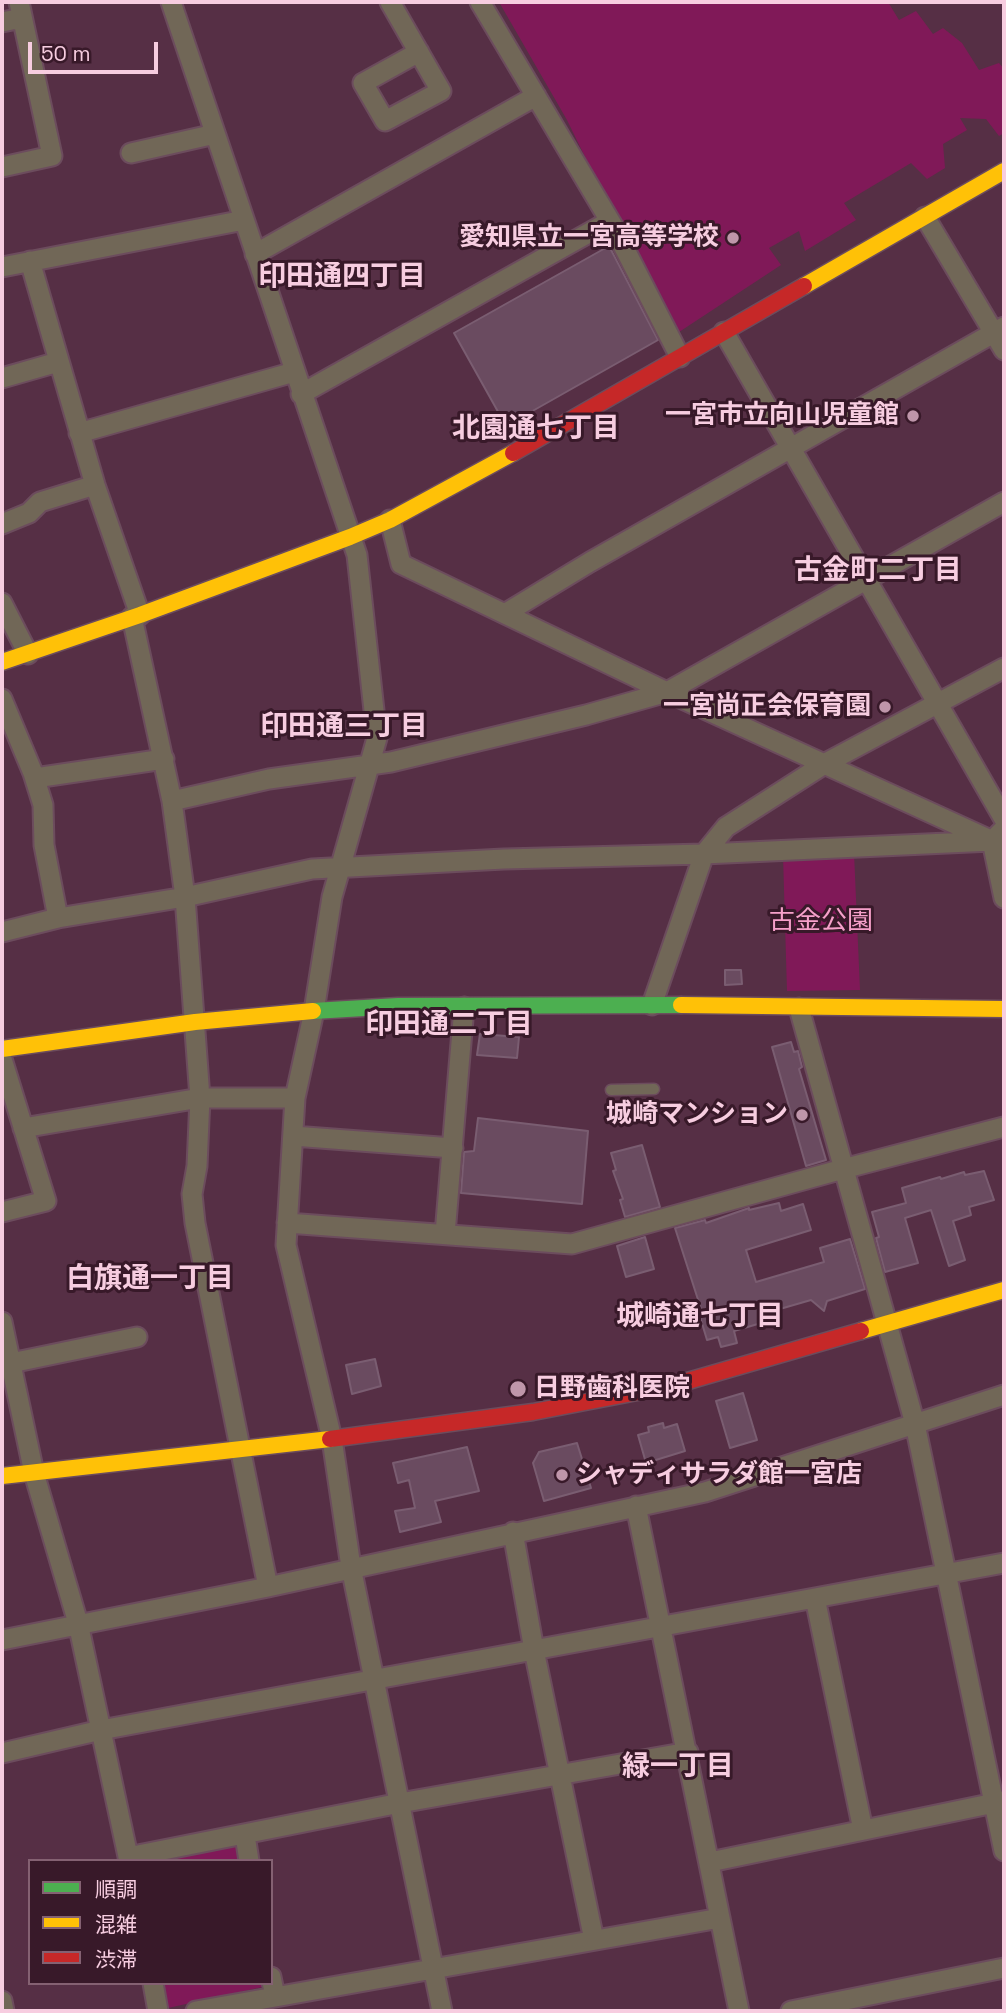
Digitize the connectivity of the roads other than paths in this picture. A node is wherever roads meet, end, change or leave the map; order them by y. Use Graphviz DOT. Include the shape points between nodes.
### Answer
graph roads {
  1 [pos="171,2"];
  2 [pos="390,2"];
  3 [pos="480,2"];
  4 [pos="20,10"];
  5 [pos="2,22"];
  6 [pos="419,52"];
  7 [pos="536,96"];
  8 [pos="215,134"];
  9 [pos="131,153"];
  10 [pos="2,167"];
  11 [pos="1004,171"];
  12 [pos="925,217"];
  13 [pos="244,220"];
  14 [pos="610,221"];
  15 [pos="255,254"];
  16 [pos="30,261"];
  17 [pos="2,267"];
  18 [pos="724,332"];
  19 [pos="1001,337"];
  20 [pos="680,357"];
  21 [pos="58,362"];
  22 [pos="294,372"];
  23 [pos="2,378"];
  24 [pos="302,394"];
  25 [pos="79,433"];
  26 [pos="790,450"];
  27 [pos="95,485"];
  28 [pos="1004,502"];
  29 [pos="390,520"];
  30 [pos="2,523"];
  31 [pos="350,537"];
  32 [pos="867,578"];
  33 [pos="2,603"];
  34 [pos="506,613"];
  35 [pos="136,616"];
  36 [pos="27,653"];
  37 [pos="2,662"];
  38 [pos="1004,668"];
  39 [pos="667,692"];
  40 [pos="2,699"];
  41 [pos="939,704"];
  42 [pos="164,759"];
  43 [pos="369,764"];
  44 [pos="826,764"];
  45 [pos="35,778"];
  46 [pos="172,801"];
  47 [pos="1004,819"];
  48 [pos="1000,839"];
  49 [pos="704,854"];
  50 [pos="341,868"];
  51 [pos="185,897"];
  52 [pos="1004,898"];
  53 [pos="58,918"];
  54 [pos="2,932"];
  55 [pos="652,1005"];
  56 [pos="464,1007"];
  57 [pos="799,1008"];
  58 [pos="1004,1009"];
  59 [pos="314,1011"];
  60 [pos="195,1022"];
  61 [pos="2,1049"];
  62 [pos="2,1059"];
  63 [pos="654,1089"];
  64 [pos="611,1090"];
  65 [pos="200,1098"];
  66 [pos="296,1098"];
  67 [pos="1004,1127"];
  68 [pos="23,1128"];
  69 [pos="293,1136"];
  70 [pos="453,1148"];
  71 [pos="843,1168"];
  72 [pos="2,1212"];
  73 [pos="287,1223"];
  74 [pos="445,1234"];
  75 [pos="1004,1290"];
  76 [pos="2,1322"];
  77 [pos="886,1323"];
  78 [pos="137,1337"];
  79 [pos="11,1363"];
  80 [pos="1004,1395"];
  81 [pos="915,1424"];
  82 [pos="332,1438"];
  83 [pos="240,1449"];
  84 [pos="34,1472"];
  85 [pos="2,1476"];
  86 [pos="636,1506"];
  87 [pos="513,1532"];
  88 [pos="1004,1563"];
  89 [pos="351,1567"];
  90 [pos="948,1575"];
  91 [pos="268,1587"];
  92 [pos="815,1598"];
  93 [pos="78,1623"];
  94 [pos="662,1627"];
  95 [pos="2,1640"];
  96 [pos="534,1650"];
  97 [pos="374,1680"];
  98 [pos="101,1730"];
  99 [pos="688,1752"];
  100 [pos="2,1753"];
  101 [pos="561,1775"];
  102 [pos="999,1802"];
  103 [pos="400,1803"];
  104 [pos="863,1830"];
  105 [pos="245,1835"];
  106 [pos="1004,1852"];
  107 [pos="129,1859"];
  108 [pos="250,1859"];
  109 [pos="710,1862"];
  110 [pos="720,1918"];
  111 [pos="594,1940"];
  112 [pos="434,1968"];
  113 [pos="1004,1968"];
  114 [pos="153,1985"];
  115 [pos="273,1986"];
  116 [pos="2,2001"];
  117 [pos="442,2010"];
  118 [pos="4,2011"];
  119 [pos="158,2011"];
  120 [pos="197,2011"];
  121 [pos="422,2011"];
  122 [pos="739,2011"];
  123 [pos="791,2011"];
  1 -- 8 [label="street"];
  2 -- 6 [label="street" via="441,91 385,121 363,83"];
  3 -- 7 [label="street"];
  4 -- 5 [label="street"];
  4 -- 10 [label="street" via="52,156"];
  7 -- 14 [label="street"];
  7 -- 15 [label="street"];
  8 -- 9 [label="street"];
  8 -- 13 [label="street"];
  11 -- 12 [label="street"];
  12 -- 18 [label="street"];
  12 -- 19 [label="street"];
  13 -- 15 [label="street"];
  13 -- 16 [label="street"];
  14 -- 20 [label="street"];
  14 -- 24 [label="street"];
  15 -- 22 [label="street"];
  16 -- 17 [label="street"];
  16 -- 21 [label="street"];
  18 -- 20 [label="street"];
  18 -- 26 [label="street"];
  19 -- 26 [label="street"];
  20 -- 29 [label="street"];
  21 -- 23 [label="street"];
  21 -- 25 [label="street"];
  22 -- 24 [label="street"];
  22 -- 25 [label="street"];
  24 -- 31 [label="street"];
  25 -- 27 [label="street"];
  26 -- 32 [label="street"];
  26 -- 34 [label="street"];
  27 -- 30 [label="street" via="40,502 29,513"];
  27 -- 35 [label="street"];
  28 -- 32 [label="street"];
  29 -- 31 [label="street"];
  29 -- 34 [label="street" via="401,564"];
  31 -- 35 [label="street"];
  31 -- 43 [label="street" via="357,555 377,738"];
  32 -- 39 [label="street"];
  32 -- 41 [label="street"];
  33 -- 36 [label="street"];
  34 -- 39 [label="street"];
  35 -- 36 [label="street"];
  35 -- 42 [label="street"];
  36 -- 37 [label="street"];
  38 -- 41 [label="street"];
  39 -- 43 [label="street"];
  39 -- 44 [label="street"];
  40 -- 45 [label="street"];
  41 -- 44 [label="street"];
  41 -- 47 [label="street"];
  42 -- 45 [label="street"];
  42 -- 46 [label="street"];
  43 -- 46 [label="street" via="269,779"];
  43 -- 50 [label="street"];
  44 -- 48 [label="street"];
  44 -- 49 [label="street" via="726,827"];
  45 -- 53 [label="street" via="43,805 44,845"];
  46 -- 51 [label="street"];
  48 -- 49 [label="street"];
  48 -- 52 [label="street"];
  49 -- 50 [label="street"];
  49 -- 55 [label="street"];
  50 -- 51 [label="street" via="312,869"];
  50 -- 59 [label="street"];
  51 -- 53 [label="street"];
  51 -- 60 [label="street"];
  53 -- 54 [label="street"];
  55 -- 56 [label="street"];
  55 -- 57 [label="street"];
  56 -- 59 [label="street"];
  56 -- 70 [label="street"];
  57 -- 58 [label="street"];
  57 -- 71 [label="street"];
  59 -- 60 [label="street"];
  59 -- 66 [label="street"];
  60 -- 61 [label="street"];
  60 -- 65 [label="street"];
  62 -- 68 [label="street"];
  63 -- 64 [label="lane"];
  65 -- 66 [label="street"];
  65 -- 68 [label="street"];
  65 -- 83 [label="street" via="194,1214"];
  66 -- 69 [label="street"];
  67 -- 71 [label="street"];
  68 -- 72 [label="street" via="46,1201"];
  69 -- 70 [label="street"];
  69 -- 73 [label="street"];
  70 -- 74 [label="street"];
  71 -- 74 [label="street" via="572,1244"];
  71 -- 77 [label="street"];
  73 -- 74 [label="street"];
  73 -- 82 [label="street" via="286,1245"];
  75 -- 77 [label="street"];
  76 -- 79 [label="street"];
  77 -- 81 [label="street"];
  77 -- 82 [label="street" via="674,1385 533,1412"];
  78 -- 79 [label="street"];
  79 -- 84 [label="street"];
  80 -- 81 [label="street"];
  81 -- 86 [label="street" via="705,1492"];
  81 -- 90 [label="street"];
  82 -- 83 [label="street"];
  82 -- 89 [label="street"];
  83 -- 84 [label="street"];
  83 -- 91 [label="street"];
  84 -- 85 [label="street"];
  84 -- 93 [label="street"];
  86 -- 87 [label="street"];
  86 -- 94 [label="street"];
  87 -- 89 [label="street"];
  87 -- 96 [label="street"];
  88 -- 90 [label="street"];
  89 -- 91 [label="street"];
  89 -- 97 [label="street"];
  90 -- 92 [label="street"];
  90 -- 102 [label="street"];
  91 -- 93 [label="street"];
  92 -- 94 [label="street"];
  92 -- 104 [label="street"];
  93 -- 95 [label="street"];
  93 -- 98 [label="street"];
  94 -- 96 [label="street"];
  94 -- 99 [label="street"];
  96 -- 97 [label="street"];
  96 -- 101 [label="street"];
  97 -- 98 [label="street"];
  97 -- 103 [label="street"];
  98 -- 100 [label="street"];
  98 -- 107 [label="street"];
  99 -- 101 [label="street"];
  99 -- 109 [label="street"];
  101 -- 103 [label="street"];
  101 -- 111 [label="street"];
  102 -- 104 [label="street"];
  102 -- 106 [label="street"];
  103 -- 105 [label="street"];
  103 -- 112 [label="street"];
  104 -- 109 [label="street"];
  105 -- 107 [label="street"];
  105 -- 108 [label="street"];
  109 -- 110 [label="street"];
  110 -- 111 [label="street"];
  110 -- 122 [label="street"];
  111 -- 112 [label="street"];
  112 -- 115 [label="street"];
  112 -- 117 [label="street"];
  113 -- 123 [label="street"];
  114 -- 119 [label="street"];
  115 -- 120 [label="street"];
  116 -- 118 [label="street"];
  117 -- 121 [label="street"];
}
